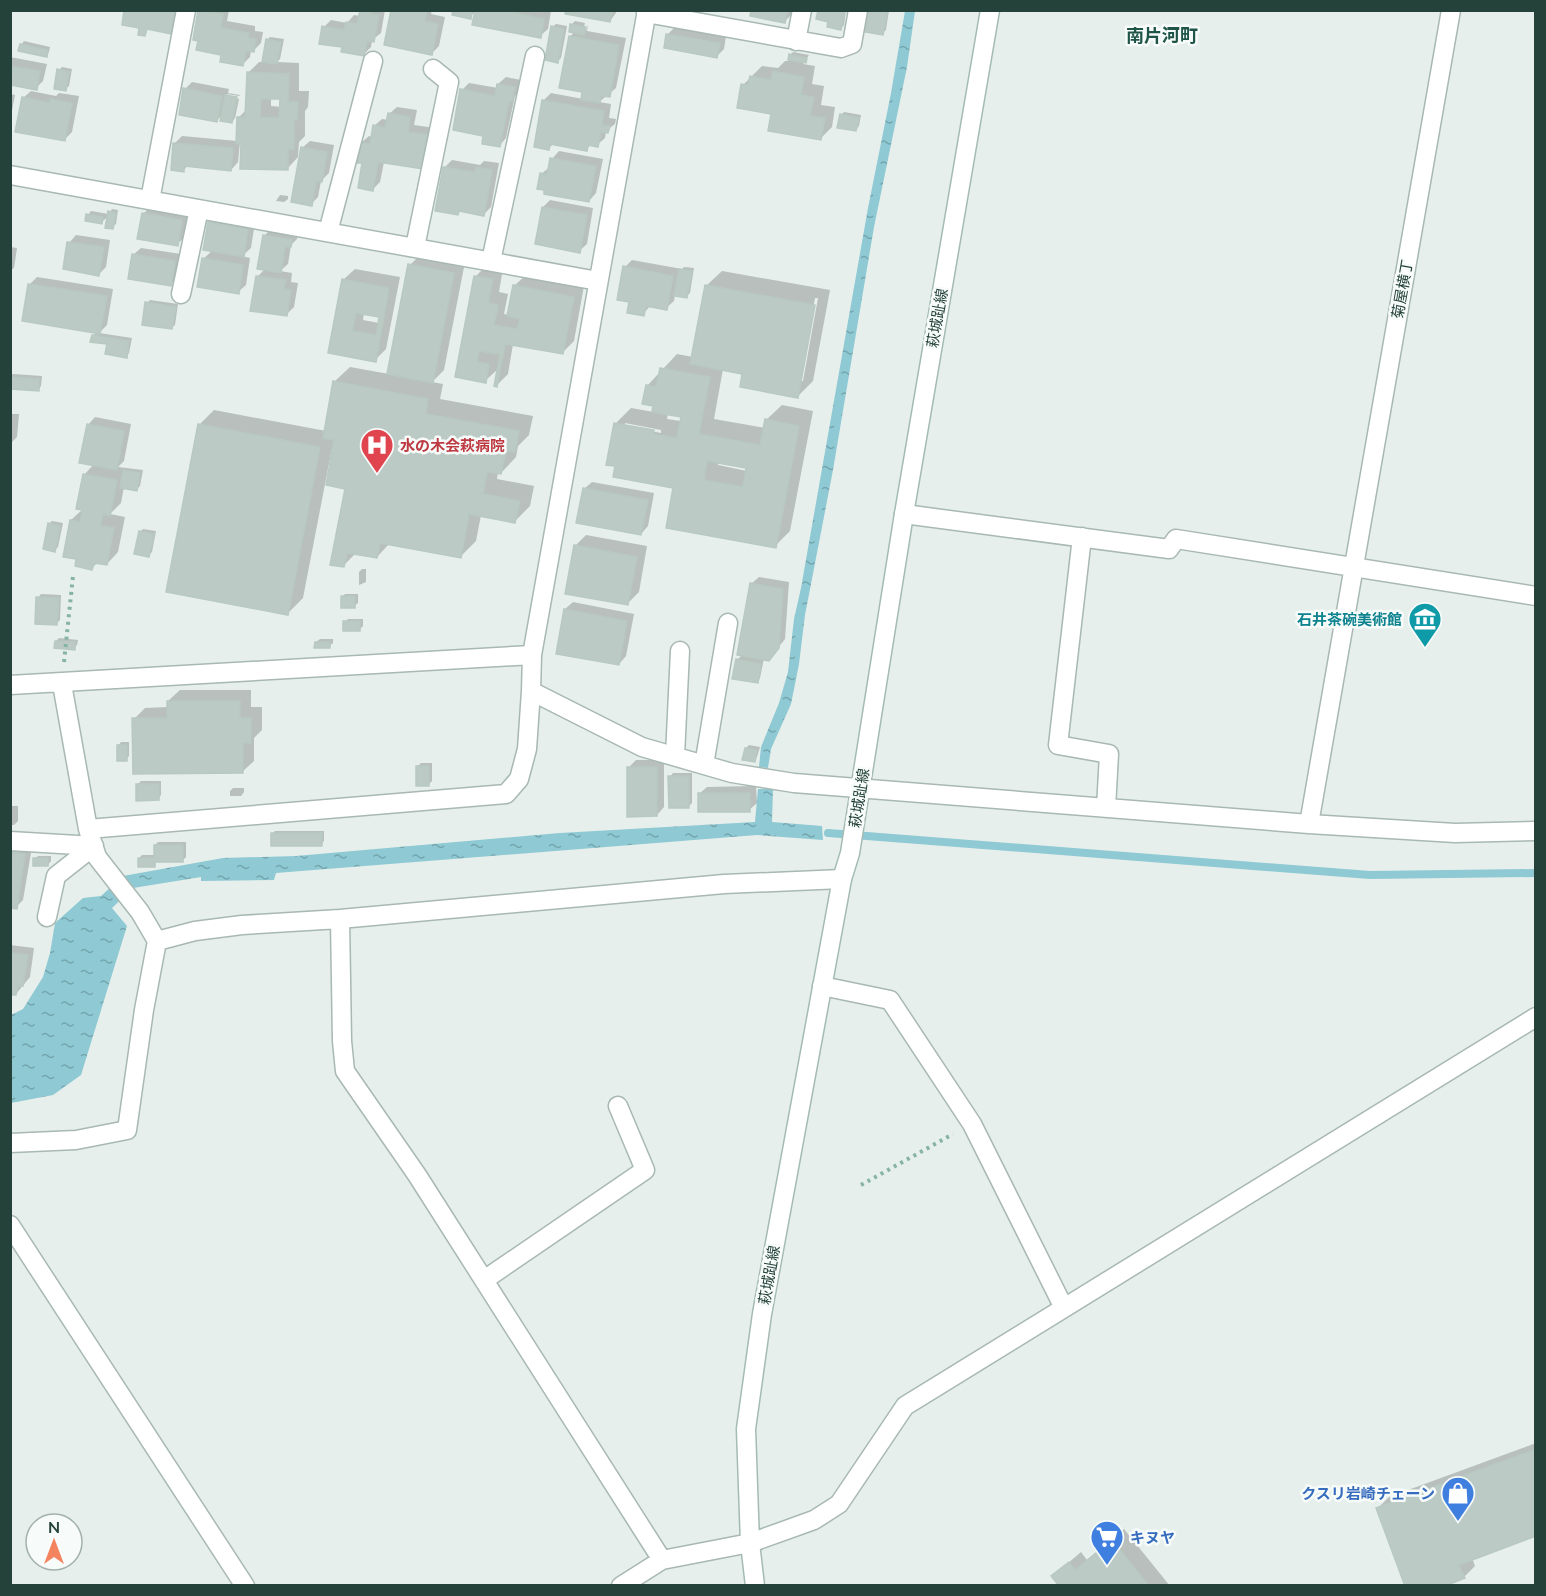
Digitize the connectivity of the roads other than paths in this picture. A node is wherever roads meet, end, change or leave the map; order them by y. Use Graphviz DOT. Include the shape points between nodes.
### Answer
graph roads {
  1 [pos="186,10"];
  2 [pos="802,10"];
  3 [pos="858,10"];
  4 [pos="990,10"];
  5 [pos="1451,10"];
  6 [pos="647,12"];
  7 [pos="796,40"];
  8 [pos="535,56"];
  9 [pos="373,61"];
  10 [pos="433,69"];
  11 [pos="10,175"];
  12 [pos="150,200"];
  13 [pos="199,209"];
  14 [pos="328,232"];
  15 [pos="415,248"];
  16 [pos="491,261"];
  17 [pos="598,281"];
  18 [pos="181,294"];
  19 [pos="904,514"];
  20 [pos="1082,537"];
  21 [pos="1354,567"];
  22 [pos="1536,596"];
  23 [pos="728,623"];
  24 [pos="680,651"];
  25 [pos="532,655"];
  26 [pos="62,684"];
  27 [pos="10,686"];
  28 [pos="531,691"];
  29 [pos="675,756"];
  30 [pos="704,765"];
  31 [pos="861,787"];
  32 [pos="1106,808"];
  33 [pos="1309,824"];
  34 [pos="1536,831"];
  35 [pos="10,841"];
  36 [pos="93,844"];
  37 [pos="842,879"];
  38 [pos="47,917"];
  39 [pos="340,919"];
  40 [pos="157,941"];
  41 [pos="822,986"];
  42 [pos="1536,1017"];
  43 [pos="618,1106"];
  44 [pos="10,1143"];
  45 [pos="10,1225"];
  46 [pos="484,1280"];
  47 [pos="1064,1308"];
  48 [pos="750,1543"];
  49 [pos="662,1560"];
  50 [pos="245,1586"];
  51 [pos="621,1586"];
  52 [pos="754,1586"];
  1 -- 12 [label="street"];
  2 -- 7 [label="street"];
  3 -- 7 [label="street" via="852,44 841,48"];
  4 -- 19 [label="street, 萩城趾線"];
  5 -- 21 [label="street, 菊屋横丁"];
  6 -- 7 [label="street"];
  6 -- 17 [label="street"];
  8 -- 16 [label="street"];
  9 -- 14 [label="street"];
  10 -- 15 [label="street" via="449,82"];
  11 -- 12 [label="street"];
  12 -- 13 [label="street"];
  13 -- 14 [label="street"];
  13 -- 18 [label="street"];
  14 -- 15 [label="street"];
  15 -- 16 [label="street"];
  16 -- 17 [label="street"];
  17 -- 25 [label="street"];
  19 -- 20 [label="street"];
  19 -- 31 [label="street, 萩城趾線"];
  20 -- 21 [label="street" via="1169,549 1176,539"];
  20 -- 32 [label="street" via="1058,745 1109,754"];
  21 -- 22 [label="street"];
  21 -- 33 [label="street, 菊屋横丁"];
  23 -- 30 [label="street"];
  24 -- 29 [label="street"];
  25 -- 26 [label="street"];
  25 -- 28 [label="street"];
  26 -- 27 [label="street"];
  26 -- 36 [label="street"];
  28 -- 29 [label="street" via="642,747"];
  28 -- 36 [label="street" via="527,749 519,779 506,794"];
  29 -- 30 [label="street"];
  30 -- 31 [label="street" via="794,783"];
  31 -- 32 [label="street"];
  31 -- 37 [label="street, 萩城趾線"];
  32 -- 33 [label="street"];
  33 -- 34 [label="street" via="1455,832"];
  35 -- 36 [label="street"];
  36 -- 38 [label="street" via="56,876"];
  36 -- 40 [label="street"];
  37 -- 39 [label="street" via="724,884"];
  37 -- 41 [label="street, 萩城趾線"];
  39 -- 40 [label="street" via="242,925"];
  39 -- 46 [label="street" via="345,1071"];
  40 -- 44 [label="street" via="127,1130 76,1140"];
  41 -- 47 [label="street" via="890,1000 972,1124"];
  41 -- 48 [label="street, 萩城趾線" via="762,1314 746,1429"];
  42 -- 47 [label="street"];
  43 -- 46 [label="street" via="645,1170"];
  45 -- 50 [label="street"];
  46 -- 49 [label="street"];
  47 -- 48 [label="street" via="905,1406 839,1504 814,1520"];
  48 -- 49 [label="street"];
  48 -- 52 [label="street, 萩城趾線"];
  49 -- 51 [label="street"];
}
